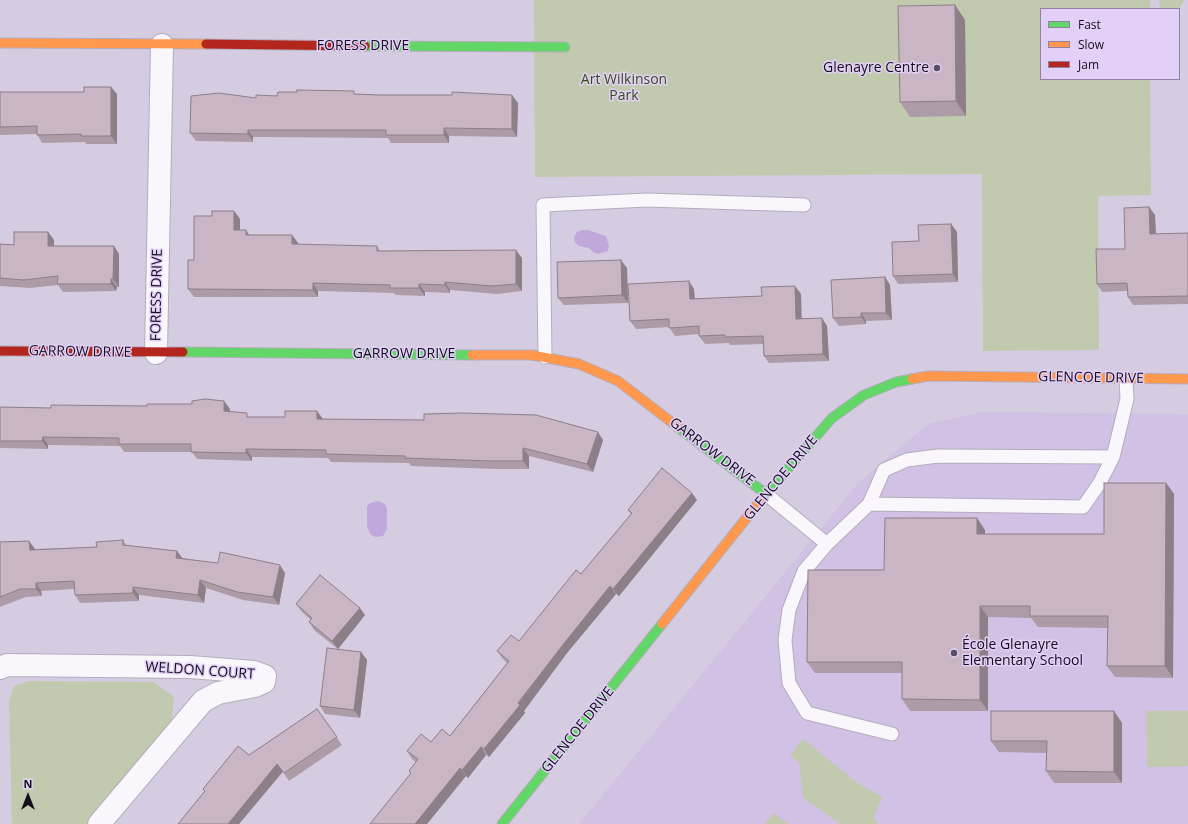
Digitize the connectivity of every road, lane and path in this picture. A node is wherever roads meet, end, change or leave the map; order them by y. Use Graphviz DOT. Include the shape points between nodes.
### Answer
graph roads {
  1 [pos="0,43"];
  2 [pos="162,45"];
  3 [pos="565,47"];
  4 [pos="804,205"];
  5 [pos="0,351"];
  6 [pos="156,352"];
  7 [pos="545,357"];
  8 [pos="1126,379"];
  9 [pos="1188,379"];
  10 [pos="1113,457"];
  11 [pos="766,494"];
  12 [pos="869,504"];
  13 [pos="828,544"];
  14 [pos="0,668"];
  15 [pos="892,734"];
  16 [pos="100,824"];
  17 [pos="502,824"];
  1 -- 2 [label="street, FORESS DRIVE"];
  2 -- 3 [label="street, FORESS DRIVE"];
  2 -- 6 [label="street, FORESS DRIVE"];
  4 -- 7 [label="lane" via="647,200 543,205"];
  5 -- 6 [label="street, GARROW DRIVE"];
  6 -- 7 [label="street, GARROW DRIVE" via="532,354"];
  7 -- 11 [label="street, GARROW DRIVE" via="579,364 618,381"];
  8 -- 9 [label="street, GLENCOE DRIVE"];
  8 -- 10 [label="lane" via="1127,399"];
  8 -- 11 [label="street, GLENCOE DRIVE" via="928,376 896,382 864,395 832,418"];
  10 -- 12 [label="lane" via="938,456 907,460 884,470"];
  10 -- 12 [label="lane" via="1083,507"];
  11 -- 13 [label="lane"];
  11 -- 17 [label="street, GLENCOE DRIVE"];
  12 -- 13 [label="lane"];
  13 -- 15 [label="lane" via="804,571 789,610 785,640 789,683 807,713"];
  14 -- 16 [label="street, WELDON COURT" via="7,665 190,667 254,672 265,676 264,682 255,686 218,693 203,701"];
}
